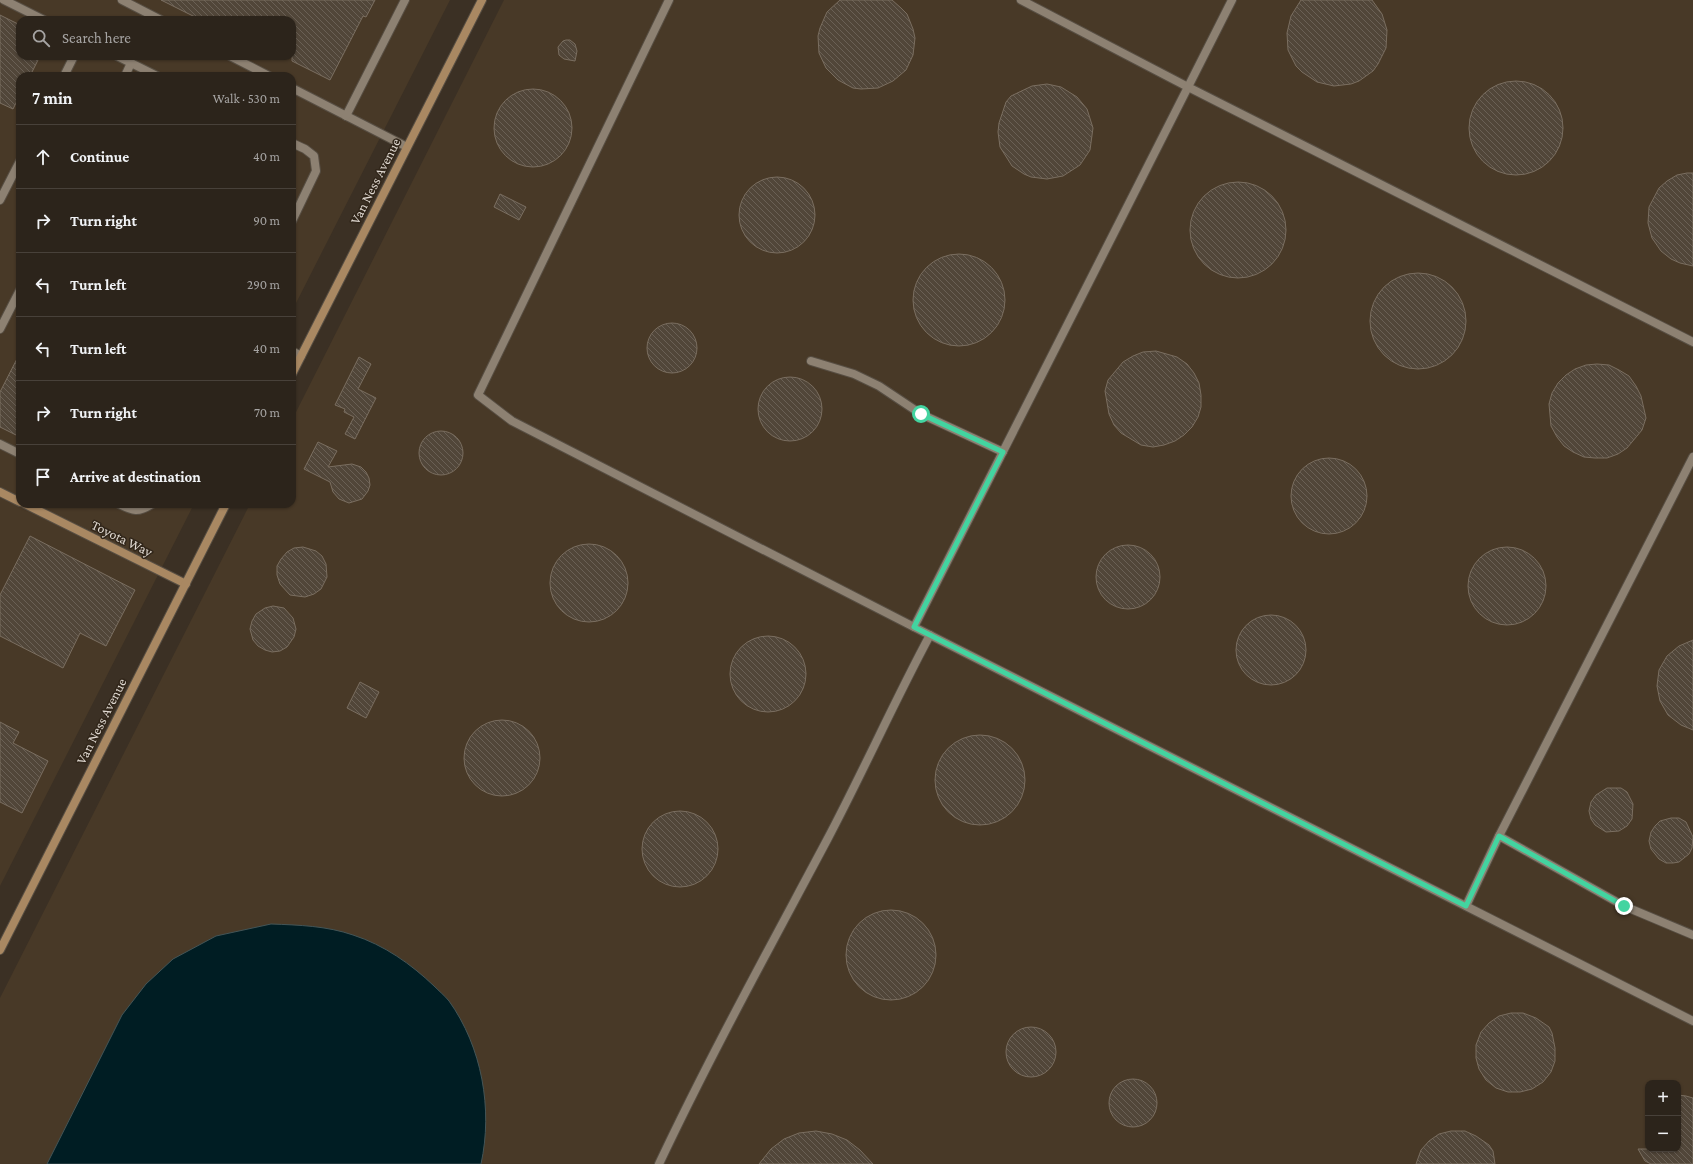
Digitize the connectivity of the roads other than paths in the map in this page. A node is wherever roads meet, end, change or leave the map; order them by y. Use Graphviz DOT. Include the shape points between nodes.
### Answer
graph roads {
  1 [pos="4,0"];
  2 [pos="122,0"];
  3 [pos="405,0"];
  4 [pos="482,0"];
  5 [pos="669,0"];
  6 [pos="1021,0"];
  7 [pos="1232,0"];
  8 [pos="36,16"];
  9 [pos="153,16"];
  10 [pos="72,60"];
  11 [pos="125,60"];
  12 [pos="238,60"];
  13 [pos="131,63"];
  14 [pos="66,72"];
  15 [pos="127,72"];
  16 [pos="149,72"];
  17 [pos="261,72"];
  18 [pos="1188,87"];
  19 [pos="296,90"];
  20 [pos="346,116"];
  21 [pos="296,145"];
  22 [pos="407,148"];
  23 [pos="16,169"];
  24 [pos="0,200"];
  25 [pos="296,213"];
  26 [pos="16,298"];
  27 [pos="0,329"];
  28 [pos="1693,342"];
  29 [pos="296,353"];
  30 [pos="301,356"];
  31 [pos="811,361"];
  32 [pos="296,366"];
  33 [pos="0,444"];
  34 [pos="16,452"];
  35 [pos="1003,452"];
  36 [pos="1693,457"];
  37 [pos="0,492"];
  38 [pos="16,500"];
  39 [pos="33,508"];
  40 [pos="127,508"];
  41 [pos="146,508"];
  42 [pos="224,508"];
  43 [pos="186,584"];
  44 [pos="914,627"];
  45 [pos="930,635"];
  46 [pos="1499,836"];
  47 [pos="1466,906"];
  48 [pos="1693,935"];
  49 [pos="0,950"];
  50 [pos="1693,1021"];
  51 [pos="659,1164"];
  1 -- 8 [label="lane"];
  2 -- 9 [label="lane"];
  3 -- 20 [label="lane"];
  4 -- 22 [label="main road, Van Ness Avenue"];
  5 -- 44 [label="lane" via="478,395 512,421"];
  6 -- 18 [label="lane"];
  7 -- 18 [label="lane"];
  10 -- 14 [label="lane"];
  11 -- 13 [label="lane"];
  12 -- 17 [label="lane"];
  13 -- 15 [label="lane"];
  13 -- 16 [label="lane"];
  18 -- 28 [label="lane"];
  18 -- 35 [label="lane"];
  19 -- 20 [label="lane"];
  20 -- 22 [label="lane"];
  21 -- 25 [label="lane" via="314,156 316,172"];
  22 -- 30 [label="main road, Van Ness Avenue"];
  23 -- 24 [label="lane"];
  26 -- 27 [label="lane"];
  29 -- 30 [label="lane"];
  30 -- 32 [label="main road, Van Ness Avenue"];
  31 -- 35 [label="lane" via="854,374 879,386 921,414"];
  33 -- 34 [label="lane"];
  35 -- 44 [label="lane"];
  36 -- 46 [label="lane"];
  37 -- 38 [label="main road"];
  39 -- 43 [label="main road, Toyota Way"];
  40 -- 41 [label="lane"];
  42 -- 43 [label="main road, Van Ness Avenue"];
  43 -- 49 [label="main road, Van Ness Avenue"];
  44 -- 45 [label="lane"];
  45 -- 47 [label="lane"];
  45 -- 51 [label="lane" via="899,692 831,832 726,1028"];
  46 -- 47 [label="lane"];
  46 -- 48 [label="lane" via="1624,906"];
  47 -- 50 [label="lane"];
}
